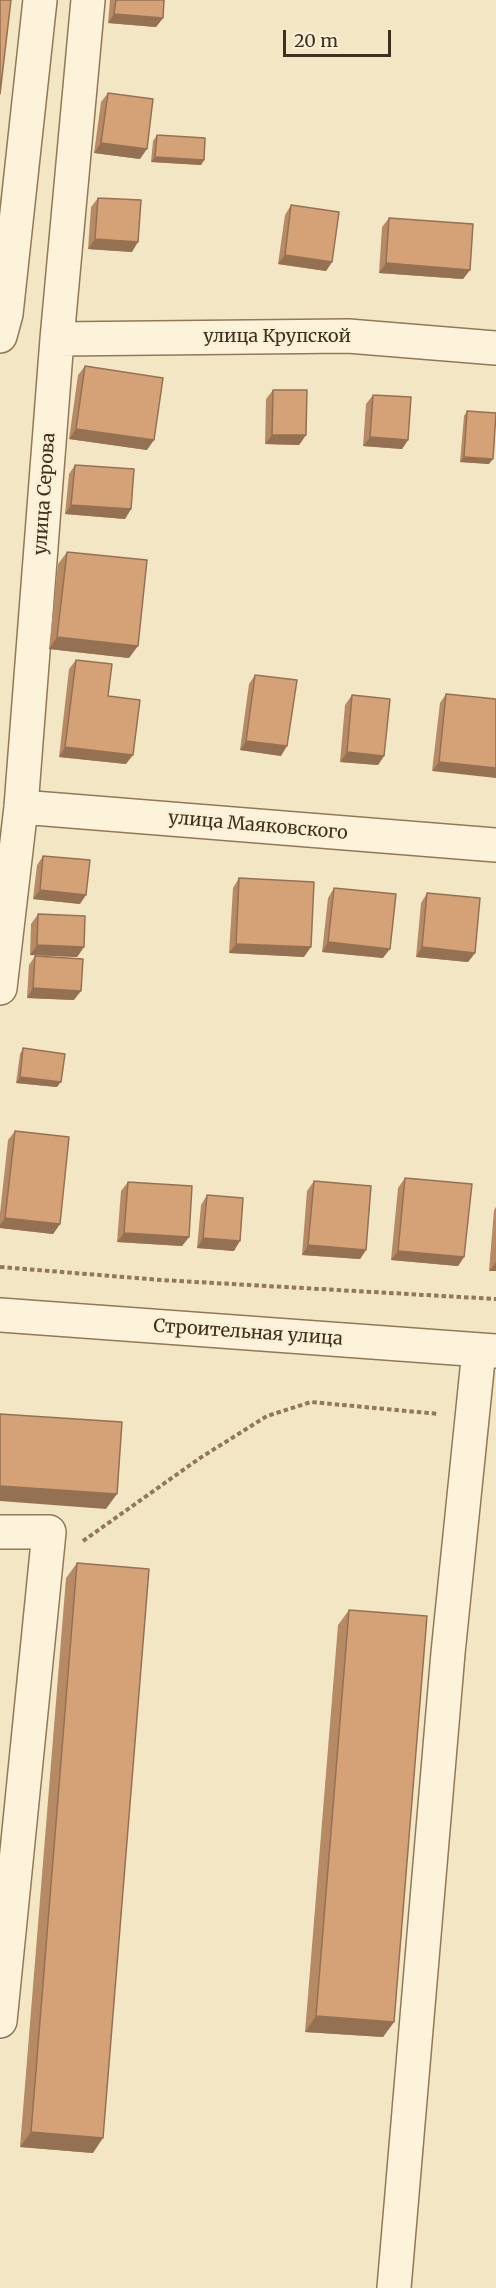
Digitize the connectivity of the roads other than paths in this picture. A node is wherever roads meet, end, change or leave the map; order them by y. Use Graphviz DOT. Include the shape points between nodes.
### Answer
graph roads {
  1 [pos="40,0"];
  2 [pos="88,0"];
  3 [pos="0,336"];
  4 [pos="57,339"];
  5 [pos="496,348"];
  6 [pos="21,807"];
  7 [pos="496,845"];
  8 [pos="0,988"];
  9 [pos="0,1315"];
  10 [pos="487,1351"];
  11 [pos="0,1532"];
  12 [pos="0,2021"];
  13 [pos="394,2288"];
  1 -- 3 [label="street" via="6,314"];
  2 -- 4 [label="street, улица Серова"];
  4 -- 5 [label="street, улица Крупской" via="348,336"];
  4 -- 6 [label="street, улица Серова"];
  6 -- 7 [label="street, улица Маяковского"];
  6 -- 8 [label="street, улица Серова"];
  9 -- 10 [label="street, Строительная улица"];
  10 -- 13 [label="street" via="472,1417 446,1677"];
  11 -- 12 [label="street" via="49,1532"];
}
